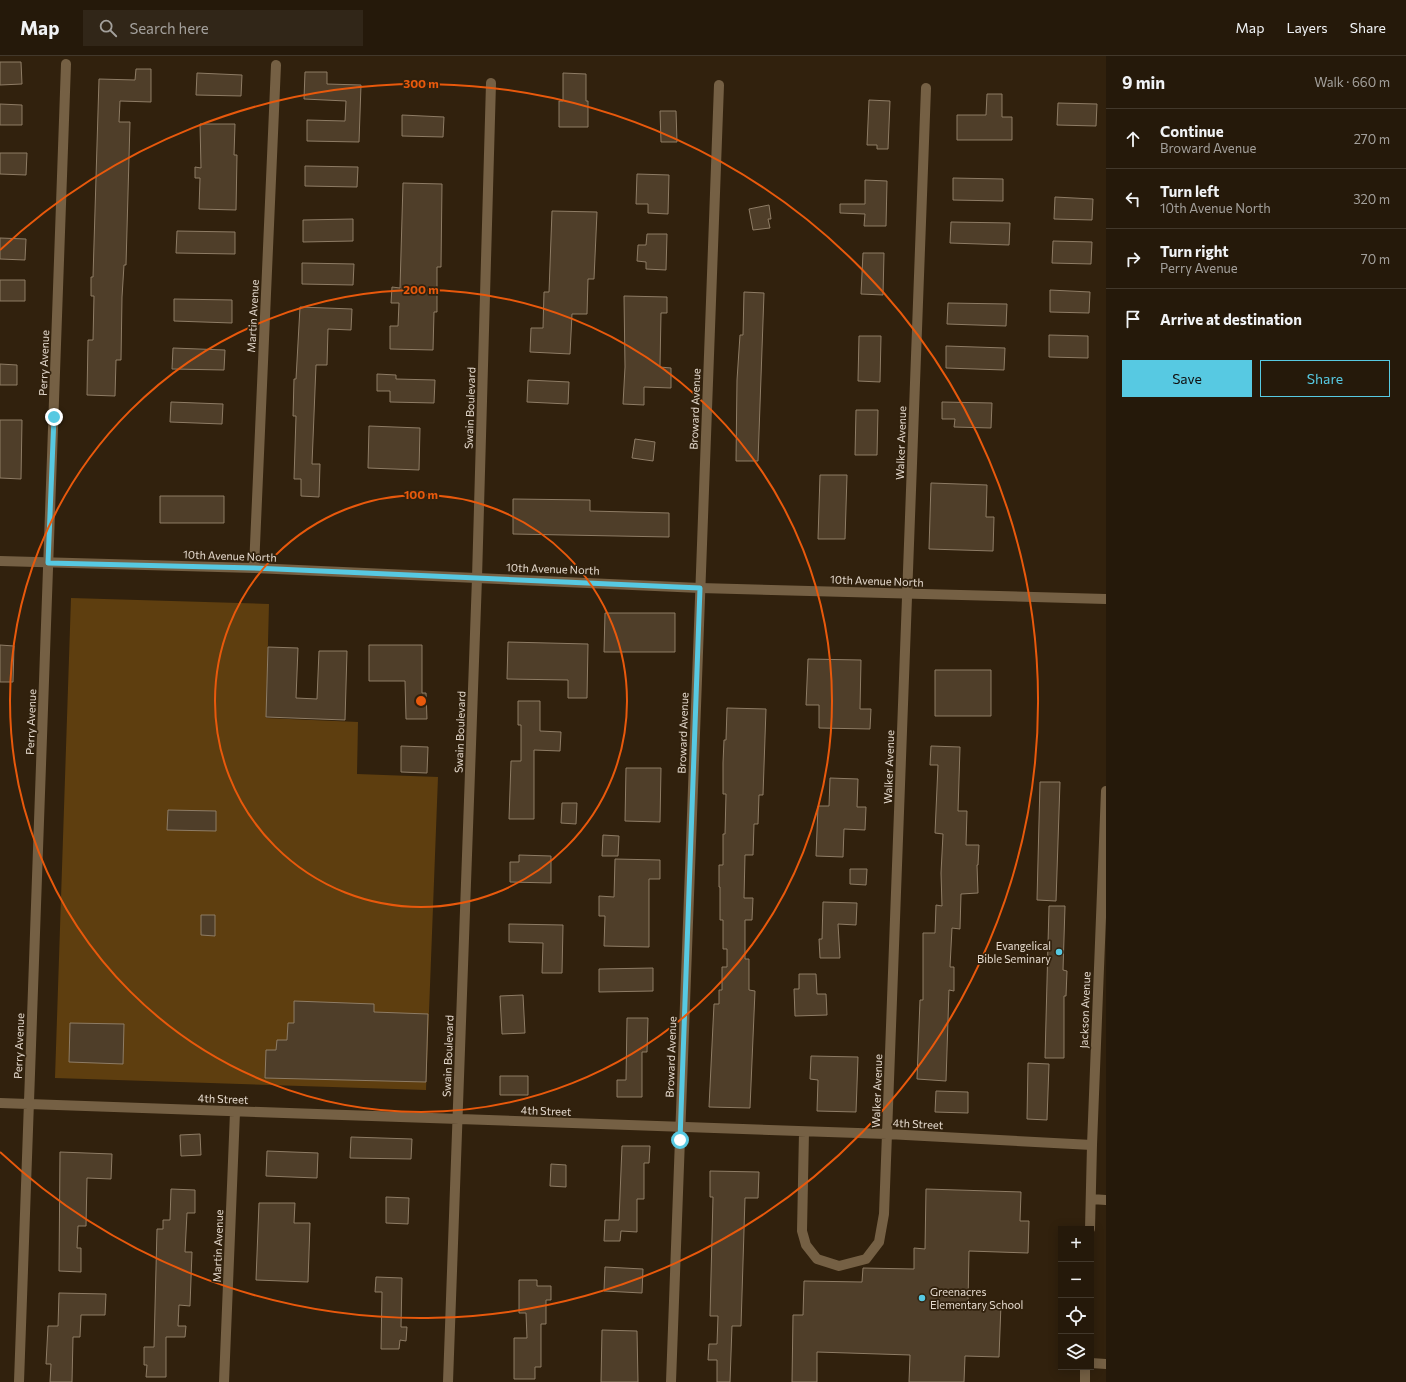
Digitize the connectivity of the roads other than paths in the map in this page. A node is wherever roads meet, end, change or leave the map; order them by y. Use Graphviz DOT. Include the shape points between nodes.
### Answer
graph roads {
  1 [pos="66,64"];
  2 [pos="276,65"];
  3 [pos="491,83"];
  4 [pos="719,85"];
  5 [pos="926,88"];
  6 [pos="0,561"];
  7 [pos="48,563"];
  8 [pos="254,568"];
  9 [pos="477,578"];
  10 [pos="700,588"];
  11 [pos="907,594"];
  12 [pos="1106,599"];
  13 [pos="1106,791"];
  14 [pos="0,1103"];
  15 [pos="29,1104"];
  16 [pos="235,1112"];
  17 [pos="458,1120"];
  18 [pos="680,1128"];
  19 [pos="804,1132"];
  20 [pos="887,1134"];
  21 [pos="1092,1145"];
  22 [pos="1092,1199"];
  23 [pos="1106,1200"];
  24 [pos="1090,1226"];
  25 [pos="1094,1363"];
  26 [pos="1106,1364"];
  27 [pos="1085,1370"];
  28 [pos="18,1382"];
  29 [pos="224,1382"];
  30 [pos="448,1382"];
  31 [pos="671,1382"];
  32 [pos="1085,1382"];
  1 -- 7 [label="street, Perry Avenue"];
  2 -- 8 [label="street, Martin Avenue"];
  3 -- 9 [label="street, Swain Boulevard"];
  4 -- 10 [label="street, Broward Avenue"];
  5 -- 11 [label="street, Walker Avenue"];
  6 -- 7 [label="street, 10th Avenue North"];
  7 -- 8 [label="street, 10th Avenue North"];
  7 -- 15 [label="street, Perry Avenue"];
  8 -- 9 [label="street, 10th Avenue North"];
  9 -- 10 [label="street, 10th Avenue North"];
  9 -- 17 [label="street, Swain Boulevard"];
  10 -- 11 [label="street, 10th Avenue North"];
  10 -- 18 [label="street, Broward Avenue"];
  11 -- 12 [label="street, 10th Avenue North"];
  11 -- 20 [label="street, Walker Avenue"];
  13 -- 21 [label="street, Jackson Avenue"];
  14 -- 15 [label="street, 4th Street"];
  15 -- 16 [label="street, 4th Street"];
  15 -- 28 [label="street, Perry Avenue"];
  16 -- 17 [label="street, 4th Street"];
  16 -- 29 [label="street, Martin Avenue"];
  17 -- 18 [label="street, 4th Street"];
  17 -- 30 [label="street, Swain Boulevard"];
  18 -- 19 [label="street, 4th Street"];
  18 -- 31 [label="street, Broward Avenue"];
  19 -- 20 [label="street, 4th Street"];
  19 -- 20 [label="street, Walker Avenue" via="802,1231 806,1245 817,1260 839,1266 866,1260 879,1242 884,1214"];
  20 -- 21 [label="street, 4th Street"];
  21 -- 22 [label="street, Jackson Avenue"];
  22 -- 23 [label="street"];
  22 -- 24 [label="street, Jackson Avenue"];
  25 -- 26 [label="street"];
  27 -- 32 [label="street"];
}
